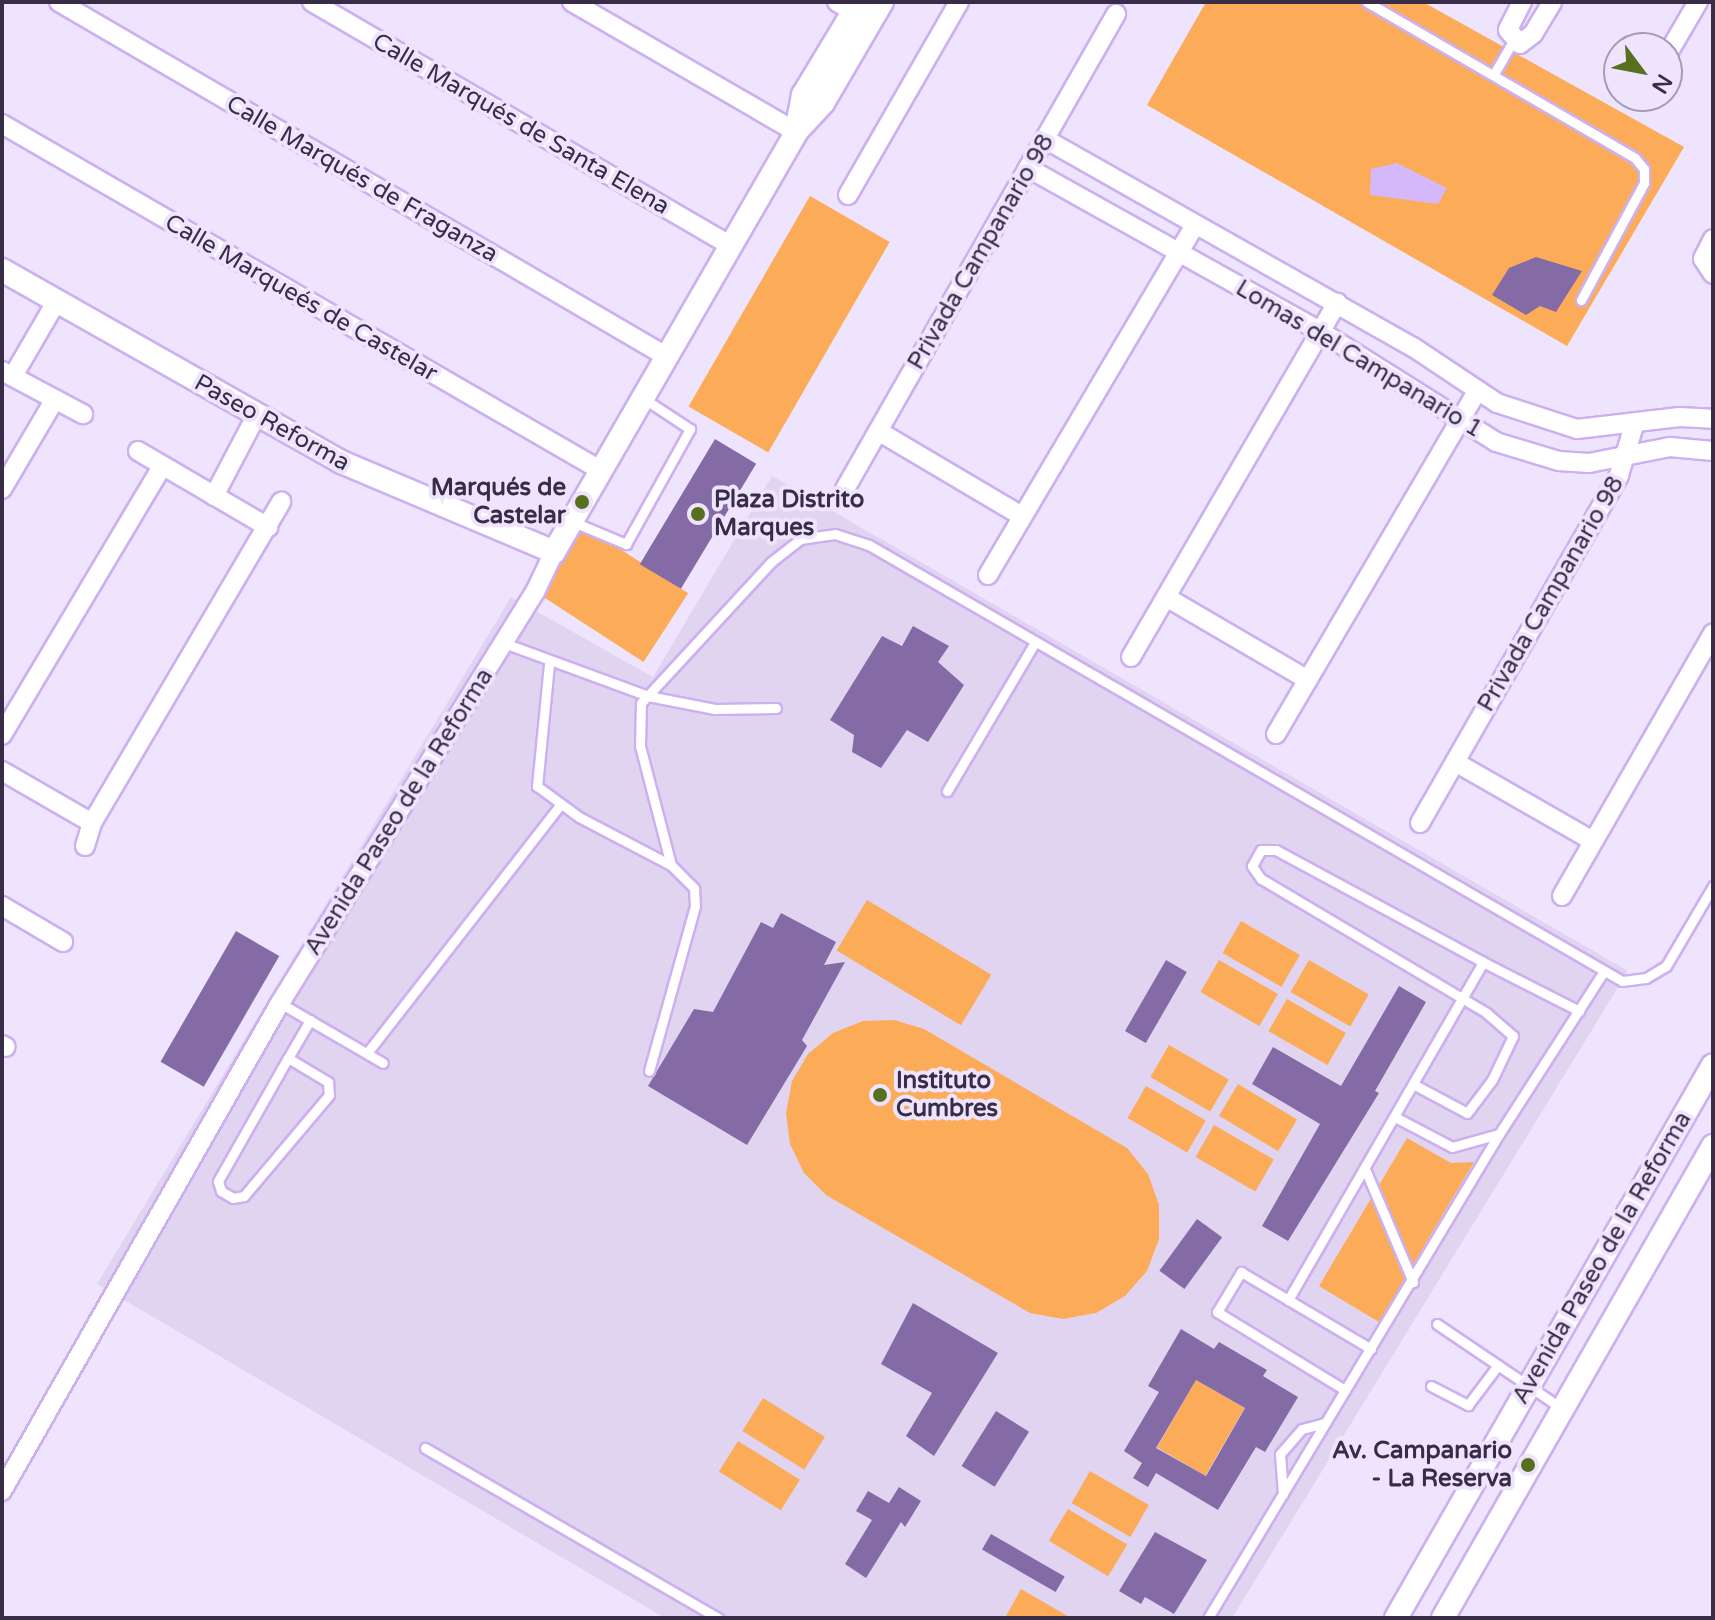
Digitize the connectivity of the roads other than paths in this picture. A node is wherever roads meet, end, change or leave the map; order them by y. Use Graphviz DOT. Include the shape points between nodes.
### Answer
graph roads {
  1 [pos="59,2"];
  2 [pos="312,2"];
  3 [pos="572,2"];
  4 [pos="959,2"];
  5 [pos="1367,2"];
  6 [pos="1522,2"];
  7 [pos="1552,2"];
  8 [pos="1698,2"];
  9 [pos="860,8"];
  10 [pos="1116,14"];
  11 [pos="1680,32"];
  12 [pos="1513,41"];
  13 [pos="1494,74"];
  14 [pos="2,124"];
  15 [pos="796,132"];
  16 [pos="1045,139"];
  17 [pos="1028,168"];
  18 [pos="848,195"];
  19 [pos="1195,225"];
  20 [pos="1713,239"];
  21 [pos="730,245"];
  22 [pos="1178,252"];
  23 [pos="2,270"];
  24 [pos="1713,274"];
  25 [pos="1581,300"];
  26 [pos="56,302"];
  27 [pos="1337,303"];
  28 [pos="1320,331"];
  29 [pos="666,356"];
  30 [pos="7,373"];
  31 [pos="1476,393"];
  32 [pos="642,397"];
  33 [pos="55,399"];
  34 [pos="83,414"];
  35 [pos="256,416"];
  36 [pos="1713,419"];
  37 [pos="1458,421"];
  38 [pos="1635,422"];
  39 [pos="878,431"];
  40 [pos="138,451"];
  41 [pos="1713,451"];
  42 [pos="1628,456"];
  43 [pos="162,467"];
  44 [pos="600,470"];
  45 [pos="2,489"];
  46 [pos="845,489"];
  47 [pos="214,496"];
  48 [pos="281,502"];
  49 [pos="1022,516"];
  50 [pos="571,521"];
  51 [pos="268,527"];
  52 [pos="554,552"];
  53 [pos="988,575"];
  54 [pos="1166,597"];
  55 [pos="1713,633"];
  56 [pos="1035,642"];
  57 [pos="504,643"];
  58 [pos="1131,657"];
  59 [pos="549,664"];
  60 [pos="1308,680"];
  61 [pos="648,696"];
  62 [pos="776,708"];
  63 [pos="1276,734"];
  64 [pos="2,735"];
  65 [pos="1455,762"];
  66 [pos="2,771"];
  67 [pos="947,791"];
  68 [pos="560,805"];
  69 [pos="92,823"];
  70 [pos="1420,823"];
  71 [pos="1593,841"];
  72 [pos="85,846"];
  73 [pos="671,865"];
  74 [pos="1713,886"];
  75 [pos="1562,896"];
  76 [pos="2,906"];
  77 [pos="63,942"];
  78 [pos="1483,962"];
  79 [pos="1604,971"];
  80 [pos="1463,999"];
  81 [pos="280,1003"];
  82 [pos="1579,1011"];
  83 [pos="310,1020"];
  84 [pos="367,1053"];
  85 [pos="288,1058"];
  86 [pos="383,1063"];
  87 [pos="1713,1065"];
  88 [pos="649,1071"];
  89 [pos="1413,1084"];
  90 [pos="1395,1117"];
  91 [pos="1499,1134"];
  92 [pos="1713,1146"];
  93 [pos="1365,1169"];
  94 [pos="1413,1282"];
  95 [pos="1288,1300"];
  96 [pos="1437,1324"];
  97 [pos="1371,1349"];
  98 [pos="1498,1365"];
  99 [pos="1431,1386"];
  100 [pos="1529,1387"];
  101 [pos="1345,1390"];
  102 [pos="1561,1408"];
  103 [pos="1325,1423"];
  104 [pos="425,1448"];
  105 [pos="2,1491"];
  106 [pos="1283,1494"];
  107 [pos="1463,1503"];
  108 [pos="1496,1523"];
  109 [pos="718,1618"];
  110 [pos="1208,1618"];
  111 [pos="1396,1618"];
  112 [pos="1443,1618"];
  1 -- 29 [label="street, Calle Marqués de Fraganza"];
  2 -- 21 [label="street, Calle Marqués de Santa Elena"];
  3 -- 15 [label="street"];
  4 -- 18 [label="street"];
  5 -- 13 [label="lane"];
  6 -- 12 [label="street" via="1508,30"];
  7 -- 12 [label="street" via="1526,41"];
  8 -- 11 [label="street"];
  9 -- 15 [label="street, Avenida Paseo de la Reforma" via="803,95"];
  10 -- 16 [label="street, Privada Campanario 98"];
  12 -- 13 [label="lane"];
  13 -- 25 [label="lane" via="1635,158 1644,169 1644,183"];
  14 -- 44 [label="street, Calle Marqueés de Castelar"];
  15 -- 21 [label="street, Avenida Paseo de la Reforma"];
  16 -- 17 [label="street, Privada Campanario 98"];
  16 -- 19 [label="street, Lomas del Campanario 1"];
  17 -- 22 [label="street, Lomas del Campanario 1"];
  17 -- 39 [label="street, Privada Campanario 98"];
  19 -- 22 [label="street"];
  19 -- 27 [label="street, Lomas del Campanario 1"];
  20 -- 24 [label="street" via="1703,259"];
  21 -- 29 [label="street, Avenida Paseo de la Reforma"];
  22 -- 28 [label="street, Lomas del Campanario 1"];
  22 -- 49 [label="street"];
  23 -- 26 [label="street, Paseo Reforma"];
  26 -- 30 [label="street"];
  26 -- 35 [label="street, Paseo Reforma"];
  27 -- 28 [label="street"];
  27 -- 31 [label="street, Lomas del Campanario 1" via="1413,347"];
  28 -- 37 [label="street, Lomas del Campanario 1"];
  28 -- 54 [label="street"];
  29 -- 32 [label="street, Avenida Paseo de la Reforma"];
  30 -- 33 [label="street"];
  31 -- 37 [label="street"];
  31 -- 38 [label="street, Lomas del Campanario 1" via="1556,426 1598,428"];
  32 -- 44 [label="street, Avenida Paseo de la Reforma"];
  32 -- 50 [label="lane" via="687,424 688,437 626,544"];
  33 -- 34 [label="street"];
  33 -- 45 [label="street"];
  35 -- 47 [label="street"];
  35 -- 52 [label="street, Paseo Reforma" via="404,491"];
  36 -- 38 [label="street, Lomas del Campanario 1"];
  37 -- 42 [label="street, Lomas del Campanario 1" via="1496,442 1559,461 1589,463"];
  37 -- 60 [label="street"];
  38 -- 42 [label="street, Privada Campanario 98"];
  39 -- 46 [label="street, Privada Campanario 98"];
  39 -- 49 [label="street"];
  40 -- 43 [label="street"];
  41 -- 42 [label="street, Lomas del Campanario 1" via="1670,447"];
  42 -- 65 [label="street, Privada Campanario 98"];
  43 -- 47 [label="street"];
  43 -- 64 [label="street"];
  44 -- 50 [label="street, Avenida Paseo de la Reforma"];
  47 -- 51 [label="street"];
  48 -- 51 [label="street"];
  49 -- 53 [label="street"];
  50 -- 52 [label="street, Avenida Paseo de la Reforma"];
  51 -- 69 [label="street"];
  52 -- 57 [label="street, Avenida Paseo de la Reforma"];
  54 -- 58 [label="street"];
  54 -- 60 [label="street"];
  55 -- 71 [label="street"];
  56 -- 61 [label="lane" via="869,545 835,534 800,539 771,562"];
  56 -- 67 [label="lane"];
  56 -- 79 [label="lane"];
  57 -- 59 [label="lane"];
  57 -- 81 [label="street, Avenida Paseo de la Reforma"];
  59 -- 61 [label="lane"];
  59 -- 68 [label="lane" via="537,786"];
  60 -- 63 [label="street"];
  61 -- 62 [label="lane" via="715,709"];
  61 -- 73 [label="lane" via="637,723 640,746"];
  65 -- 70 [label="street, Privada Campanario 98"];
  65 -- 71 [label="street"];
  66 -- 69 [label="street"];
  68 -- 73 [label="lane"];
  68 -- 84 [label="lane" via="540,836 497,879"];
  69 -- 72 [label="street"];
  71 -- 75 [label="street"];
  73 -- 88 [label="lane" via="694,888 695,906"];
  74 -- 79 [label="lane" via="1666,966 1634,981"];
  76 -- 77 [label="street"];
  78 -- 80 [label="lane"];
  78 -- 80 [label="lane" via="1276,850 1261,850 1252,866 1261,879"];
  78 -- 82 [label="lane"];
  79 -- 82 [label="lane"];
  80 -- 89 [label="lane"];
  80 -- 89 [label="lane" via="1513,1036 1492,1080 1467,1113"];
  81 -- 83 [label="lane"];
  81 -- 105 [label="street, Avenida Paseo de la Reforma"];
  82 -- 91 [label="lane"];
  83 -- 84 [label="lane"];
  83 -- 85 [label="lane"];
  84 -- 86 [label="lane"];
  85 -- 85 [label="lane" via="328,1082 329,1095 244,1196 233,1198 221,1191 218,1181"];
  87 -- 100 [label="street, Avenida Paseo de la Reforma"];
  89 -- 90 [label="lane"];
  90 -- 91 [label="lane" via="1452,1147"];
  90 -- 93 [label="lane"];
  91 -- 94 [label="lane"];
  92 -- 102 [label="street, Avenida Paseo de la Reforma"];
  93 -- 94 [label="lane"];
  93 -- 95 [label="lane"];
  94 -- 97 [label="lane"];
  95 -- 97 [label="lane"];
  95 -- 101 [label="lane" via="1241,1272 1217,1312"];
  96 -- 98 [label="lane"];
  97 -- 101 [label="lane"];
  98 -- 99 [label="lane" via="1468,1405"];
  98 -- 100 [label="lane"];
  100 -- 102 [label="lane"];
  100 -- 107 [label="street, Avenida Paseo de la Reforma"];
  101 -- 103 [label="lane"];
  102 -- 108 [label="street, Avenida Paseo de la Reforma"];
  103 -- 106 [label="lane"];
  103 -- 106 [label="lane" via="1302,1429 1280,1454"];
  104 -- 109 [label="lane"];
  106 -- 110 [label="lane"];
  107 -- 108 [label="street"];
  107 -- 111 [label="street, Avenida Paseo de la Reforma"];
  108 -- 112 [label="street, Avenida Paseo de la Reforma"];
}
